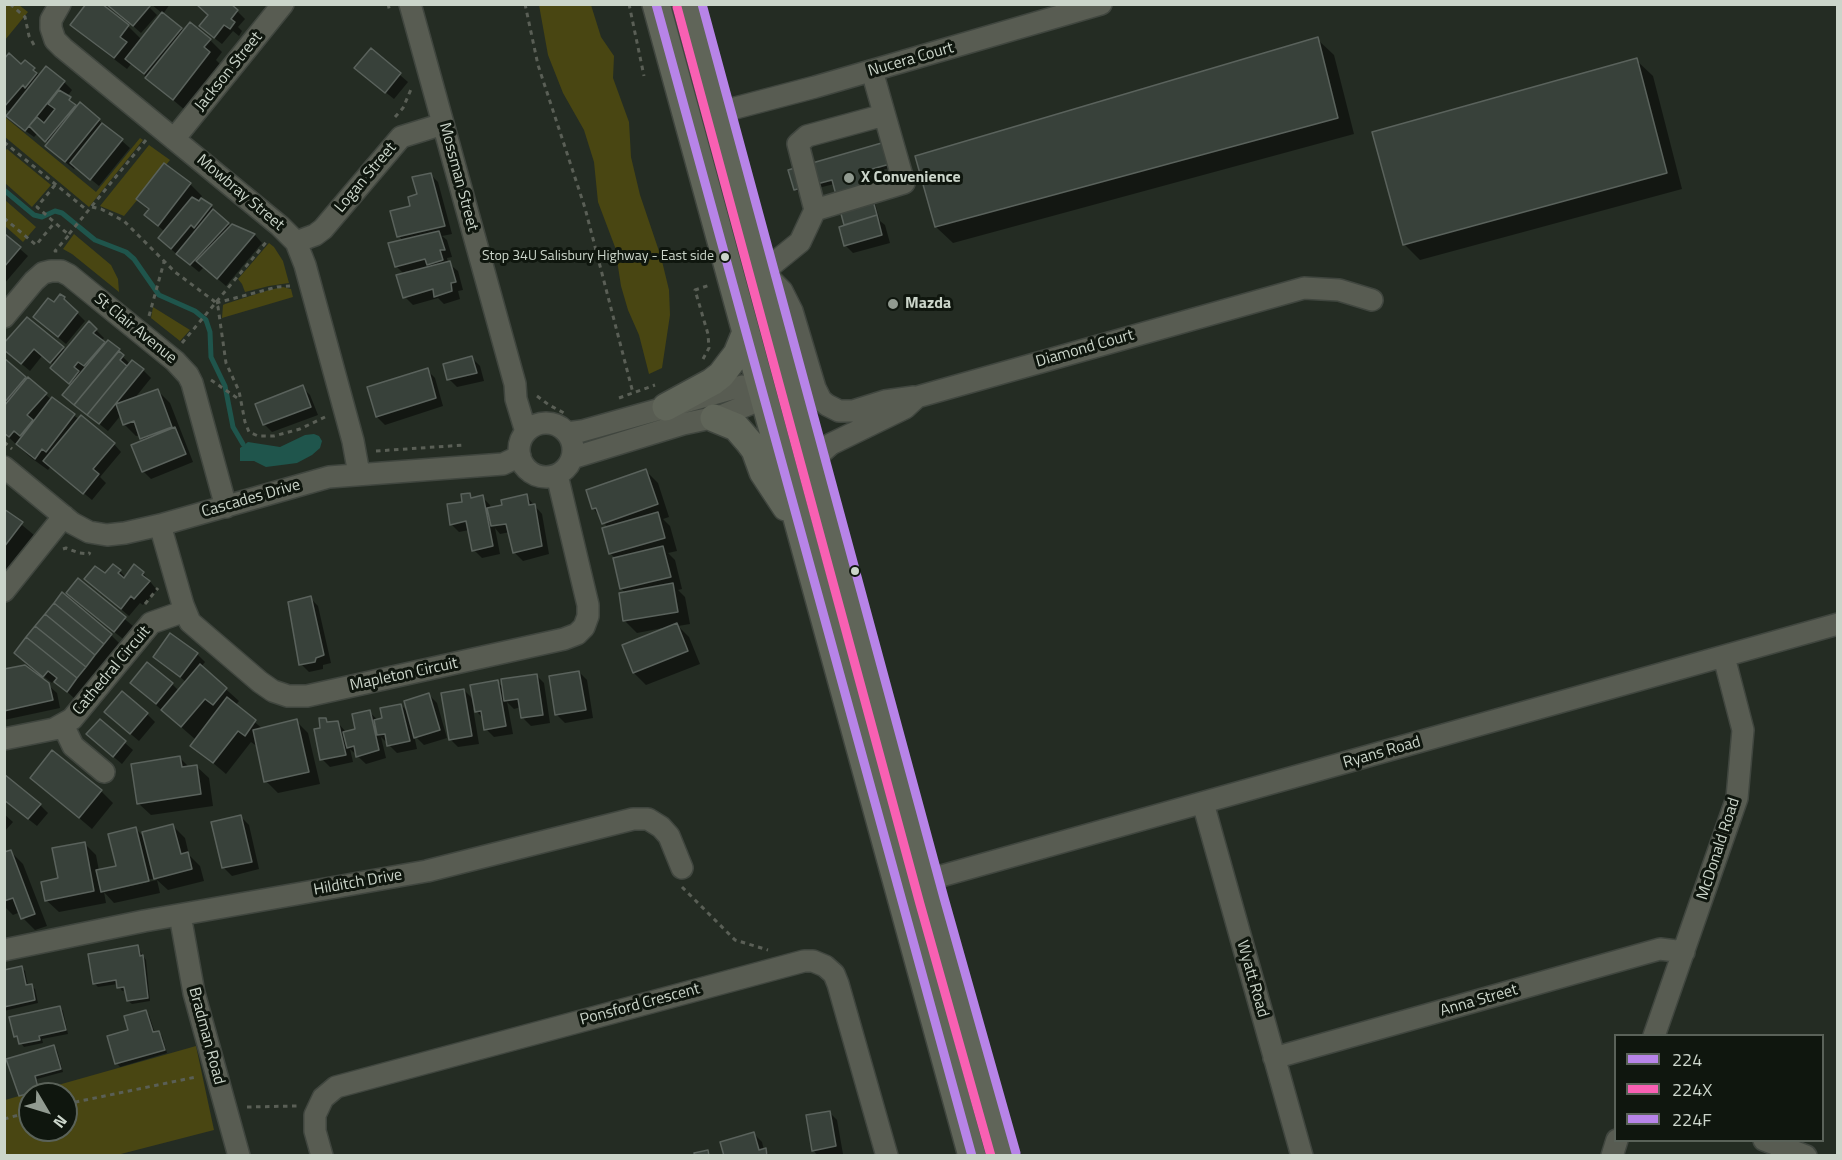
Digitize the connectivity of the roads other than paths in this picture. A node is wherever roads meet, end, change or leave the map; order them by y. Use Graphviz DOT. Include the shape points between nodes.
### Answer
graph roads {
  1 [pos="60,4"];
  2 [pos="283,4"];
  3 [pos="410,4"];
  4 [pos="656,4"];
  5 [pos="689,4"];
  6 [pos="1101,4"];
  7 [pos="872,71"];
  8 [pos="720,112"];
  9 [pos="884,115"];
  10 [pos="443,124"];
  11 [pos="174,139"];
  12 [pos="744,203"];
  13 [pos="815,210"];
  14 [pos="296,242"];
  15 [pos="763,272"];
  16 [pos="1372,300"];
  17 [pos="4,317"];
  18 [pos="746,332"];
  19 [pos="525,386"];
  20 [pos="762,391"];
  21 [pos="661,396"];
  22 [pos="917,396"];
  23 [pos="714,418"];
  24 [pos="564,423"];
  25 [pos="804,423"];
  26 [pos="526,432"];
  27 [pos="520,456"];
  28 [pos="572,458"];
  29 [pos="813,460"];
  30 [pos="4,467"];
  31 [pos="359,474"];
  32 [pos="557,475"];
  33 [pos="226,507"];
  34 [pos="64,516"];
  35 [pos="160,525"];
  36 [pos="799,525"];
  37 [pos="4,591"];
  38 [pos="185,611"];
  39 [pos="1838,624"];
  40 [pos="1724,657"];
  41 [pos="63,725"];
  42 [pos="4,739"];
  43 [pos="104,772"];
  44 [pos="1203,803"];
  45 [pos="682,868"];
  46 [pos="927,880"];
  47 [pos="897,887"];
  48 [pos="180,915"];
  49 [pos="4,950"];
  50 [pos="1684,952"];
  51 [pos="1654,1034"];
  52 [pos="1274,1058"];
  53 [pos="1770,1142"];
  54 [pos="1002,1149"];
  55 [pos="968,1154"];
  56 [pos="239,1155"];
  57 [pos="322,1155"];
  58 [pos="887,1155"];
  59 [pos="1302,1155"];
  60 [pos="1806,1155"];
  1 -- 11 [label="street, Mowbray Street" via="51,20 55,40"];
  2 -- 11 [label="street, Jackson Street"];
  3 -- 10 [label="street, Mossman Street"];
  4 -- 18 [label="main road"];
  5 -- 8 [label="main road"];
  6 -- 7 [label="street, Nucera Court"];
  7 -- 8 [label="street, Nucera Court"];
  7 -- 9 [label="street"];
  8 -- 12 [label="main road"];
  9 -- 13 [label="street" via="807,136 798,144"];
  9 -- 13 [label="street" via="904,183"];
  10 -- 14 [label="street, Logan Street" via="401,137 323,229"];
  10 -- 19 [label="street, Mossman Street"];
  11 -- 14 [label="street, Mowbray Street"];
  12 -- 15 [label="main road"];
  12 -- 20 [label="main road" via="744,261 771,369"];
  13 -- 15 [label="street" via="800,242"];
  14 -- 31 [label="street, Mowbray Street"];
  15 -- 22 [label="street" via="782,291 792,311 814,388 827,405 839,411 853,411"];
  15 -- 25 [label="main road"];
  16 -- 22 [label="street, Diamond Court" via="1339,290 1304,288"];
  17 -- 33 [label="street, St Clair Avenue" via="43,273 61,271 175,362 192,383"];
  18 -- 20 [label="main road"];
  18 -- 21 [label="main road" via="737,354 721,375"];
  19 -- 24 [label="street, Mossman Street" via="531,404"];
  19 -- 26 [label="street, Mossman Street" via="516,399"];
  20 -- 21 [label="street" via="742,386"];
  20 -- 23 [label="street" via="750,404"];
  20 -- 25 [label="main road"];
  20 -- 36 [label="main road"];
  21 -- 24 [label="street" via="582,431"];
  22 -- 29 [label="street, Diamond Court" via="905,408 831,444"];
  23 -- 28 [label="street"];
  23 -- 36 [label="main road" via="735,427 749,442 763,472"];
  24 -- 26 [label="street" via="539,424"];
  24 -- 28 [label="street" via="574,449"];
  25 -- 29 [label="main road"];
  26 -- 27 [label="street"];
  27 -- 31 [label="street, Cascades Drive" via="503,464"];
  27 -- 32 [label="street" via="534,474"];
  28 -- 32 [label="street"];
  29 -- 46 [label="main road"];
  30 -- 34 [label="street, Cascades Drive"];
  31 -- 33 [label="street, Cascades Drive" via="329,477"];
  32 -- 38 [label="street, Mapleton Circuit" via="588,605 584,627 564,639 296,697 273,691 260,682 199,632"];
  33 -- 35 [label="street, Cascades Drive"];
  34 -- 35 [label="street, Cascades Drive" via="89,532 107,535"];
  34 -- 37 [label="street"];
  35 -- 38 [label="street, Mapleton Circuit"];
  36 -- 47 [label="main road"];
  38 -- 41 [label="street, Cathedral Circuit" via="151,623 80,711"];
  39 -- 40 [label="street, Ryans Road"];
  40 -- 44 [label="street, Ryans Road"];
  40 -- 50 [label="street, McDonald Road" via="1743,729 1737,798"];
  41 -- 42 [label="street, Cathedral Circuit"];
  41 -- 43 [label="street" via="73,746"];
  44 -- 46 [label="street, Ryans Road"];
  44 -- 52 [label="street, Wyatt Road"];
  45 -- 48 [label="street, Hilditch Drive" via="661,827 648,819 633,819 427,871"];
  46 -- 47 [label="main road"];
  46 -- 54 [label="main road"];
  47 -- 55 [label="main road"];
  48 -- 49 [label="street, Hilditch Drive"];
  48 -- 56 [label="street, Bradman Road" via="194,993"];
  50 -- 51 [label="street, McDonald Road"];
  50 -- 52 [label="street, Anna Street" via="1660,950"];
  52 -- 59 [label="street, Wyatt Road"];
  53 -- 60 [label="street"];
  54 -- 55 [label="main road"];
  57 -- 58 [label="street, Ponsford Crescent" via="315,1115 319,1104 336,1087 813,962 834,974"];
}
